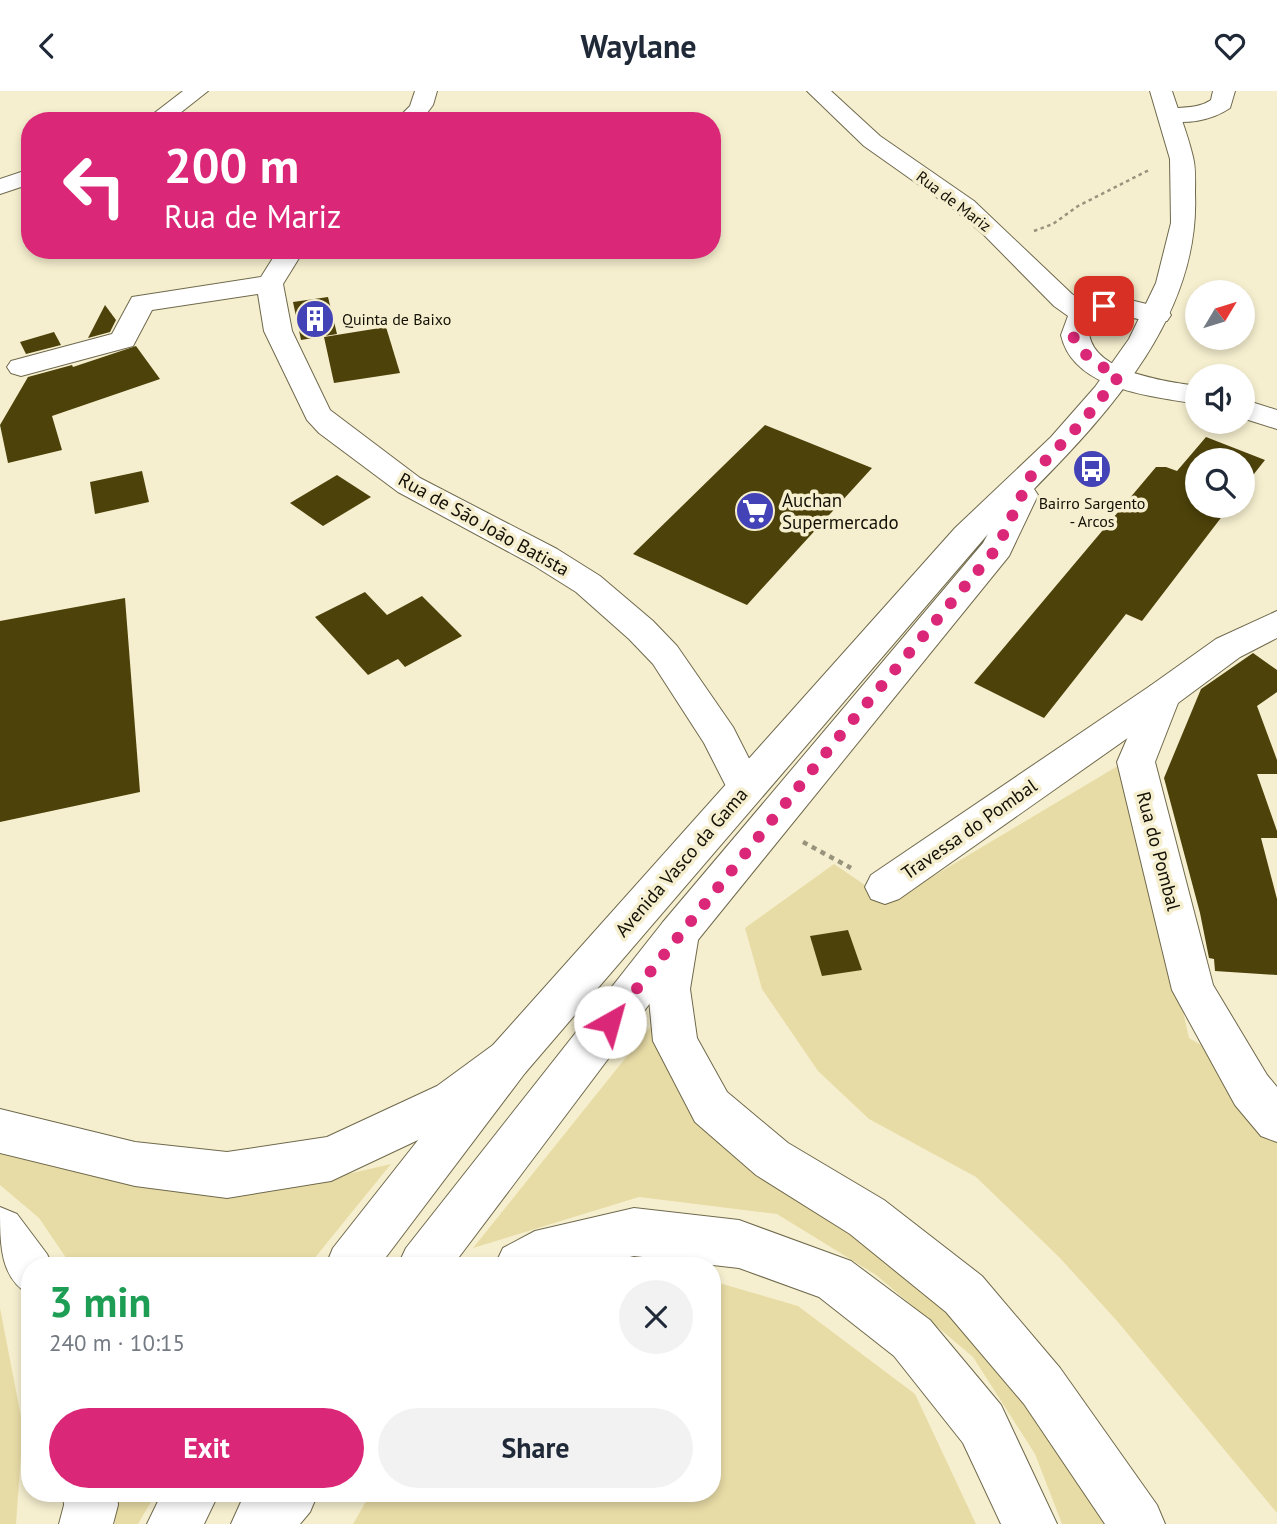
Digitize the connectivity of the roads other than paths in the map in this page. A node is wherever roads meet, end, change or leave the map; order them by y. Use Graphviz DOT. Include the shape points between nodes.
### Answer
graph roads {
  1 [pos="197,91"];
  2 [pos="426,91"];
  3 [pos="818,91"];
  4 [pos="1161,91"];
  5 [pos="1224,91"];
  6 [pos="168,112"];
  7 [pos="418,112"];
  8 [pos="1171,115"];
  9 [pos="21,179"];
  10 [pos="0,187"];
  11 [pos="285,259"];
  12 [pos="270,284"];
  13 [pos="1085,314"];
  14 [pos="1157,315"];
  15 [pos="1138,349"];
  16 [pos="21,367"];
  17 [pos="1119,376"];
  18 [pos="1185,380"];
  19 [pos="1185,392"];
  20 [pos="1255,412"];
  21 [pos="1277,420"];
  22 [pos="1031,476"];
  23 [pos="1277,623"];
  24 [pos="1163,695"];
  25 [pos="745,787"];
  26 [pos="886,887"];
  27 [pos="678,934"];
  28 [pos="509,1059"];
  29 [pos="1277,1121"];
  30 [pos="0,1131"];
  31 [pos="0,1231"];
  32 [pos="355,1257"];
  33 [pos="429,1257"];
  34 [pos="532,1257"];
  35 [pos="21,1259"];
  36 [pos="91,1502"];
  37 [pos="187,1502"];
  38 [pos="269,1502"];
  39 [pos="283,1502"];
  40 [pos="86,1524"];
  41 [pos="174,1524"];
  42 [pos="258,1524"];
  43 [pos="265,1524"];
  44 [pos="1030,1524"];
  45 [pos="1138,1524"];
  1 -- 6 [label="main road"];
  2 -- 7 [label="main road"];
  3 -- 13 [label="main road, Rua de Mariz" via="872,141 965,206 1063,300"];
  4 -- 8 [label="main road, Avenida Vasco da Gama"];
  5 -- 8 [label="main road" via="1222,103 1211,111"];
  8 -- 14 [label="main road, Avenida Vasco da Gama" via="1187,188 1185,233"];
  9 -- 10 [label="main road"];
  11 -- 12 [label="main road"];
  12 -- 16 [label="main road" via="142,303 123,340"];
  12 -- 25 [label="main road, Rua de São João Batista" via="278,331 317,414 409,485 588,584 641,630 665,655 720,737"];
  13 -- 14 [label="main road" via="1104,306 1125,306"];
  13 -- 17 [label="main road" via="1074,328 1074,340 1091,361"];
  14 -- 15 [label="main road, Avenida Vasco da Gama"];
  15 -- 17 [label="main road, Avenida Vasco da Gama"];
  15 -- 18 [label="main road"];
  17 -- 19 [label="main road"];
  17 -- 22 [label="main road, Avenida Vasco da Gama"];
  20 -- 21 [label="main road"];
  22 -- 25 [label="main road, Avenida Vasco da Gama" via="966,536"];
  22 -- 27 [label="main road, Avenida Vasco da Gama" via="997,548"];
  23 -- 24 [label="main road" via="1228,648"];
  24 -- 26 [label="main road, Travessa do Pombal"];
  24 -- 29 [label="main road, Rua do Pombal" via="1136,762 1193,990 1251,1090"];
  25 -- 28 [label="main road, Avenida Vasco da Gama"];
  27 -- 33 [label="main road, Avenida Vasco da Gama"];
  27 -- 45 [label="main road" via="669,989 675,1041 711,1107 772,1159 867,1217 964,1294 1042,1386"];
  28 -- 30 [label="main road" via="453,1101 331,1159 227,1175 135,1164"];
  28 -- 32 [label="main road, Avenida Vasco da Gama"];
  31 -- 35 [label="main road"];
  34 -- 44 [label="main road" via="634,1232 739,1244 834,1278 912,1338 982,1424"];
  36 -- 40 [label="main road"];
  37 -- 41 [label="main road"];
  38 -- 42 [label="main road"];
  39 -- 43 [label="main road"];
}
